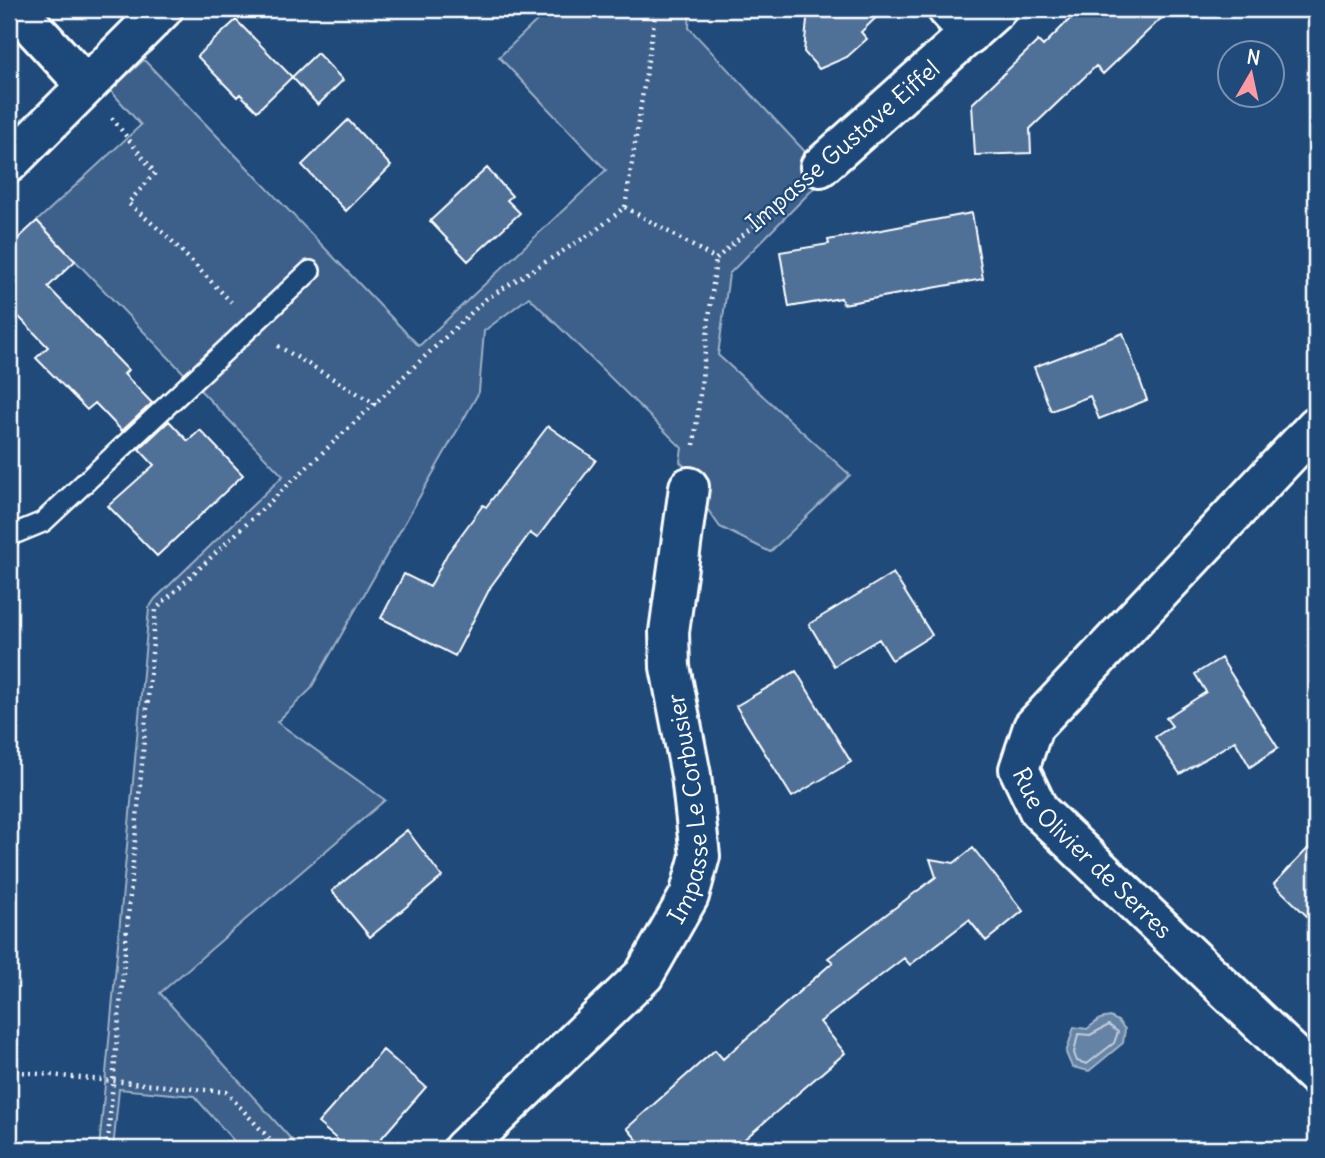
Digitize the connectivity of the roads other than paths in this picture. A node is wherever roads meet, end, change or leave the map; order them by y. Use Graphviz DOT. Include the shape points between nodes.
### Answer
graph roads {
  1 [pos="16,9"];
  2 [pos="163,9"];
  3 [pos="997,9"];
  4 [pos="958,22"];
  5 [pos="82,87"];
  6 [pos="9,163"];
  7 [pos="820,167"];
  8 [pos="310,271"];
  9 [pos="1316,426"];
  10 [pos="689,487"];
  11 [pos="9,536"];
  12 [pos="1316,1076"];
  13 [pos="463,1149"];
  1 -- 5 [label="street"];
  2 -- 5 [label="street"];
  3 -- 4 [label="street, Impasse Gustave Eiffel"];
  4 -- 7 [label="street, Impasse Gustave Eiffel"];
  5 -- 6 [label="street"];
  8 -- 11 [label="lane" via="43,522"];
  9 -- 12 [label="street, Rue Olivier de Serres" via="1033,727 1019,769 1039,811"];
  10 -- 13 [label="street, Impasse Le Corbusier" via="668,632 700,856 689,896 644,975"];
}
